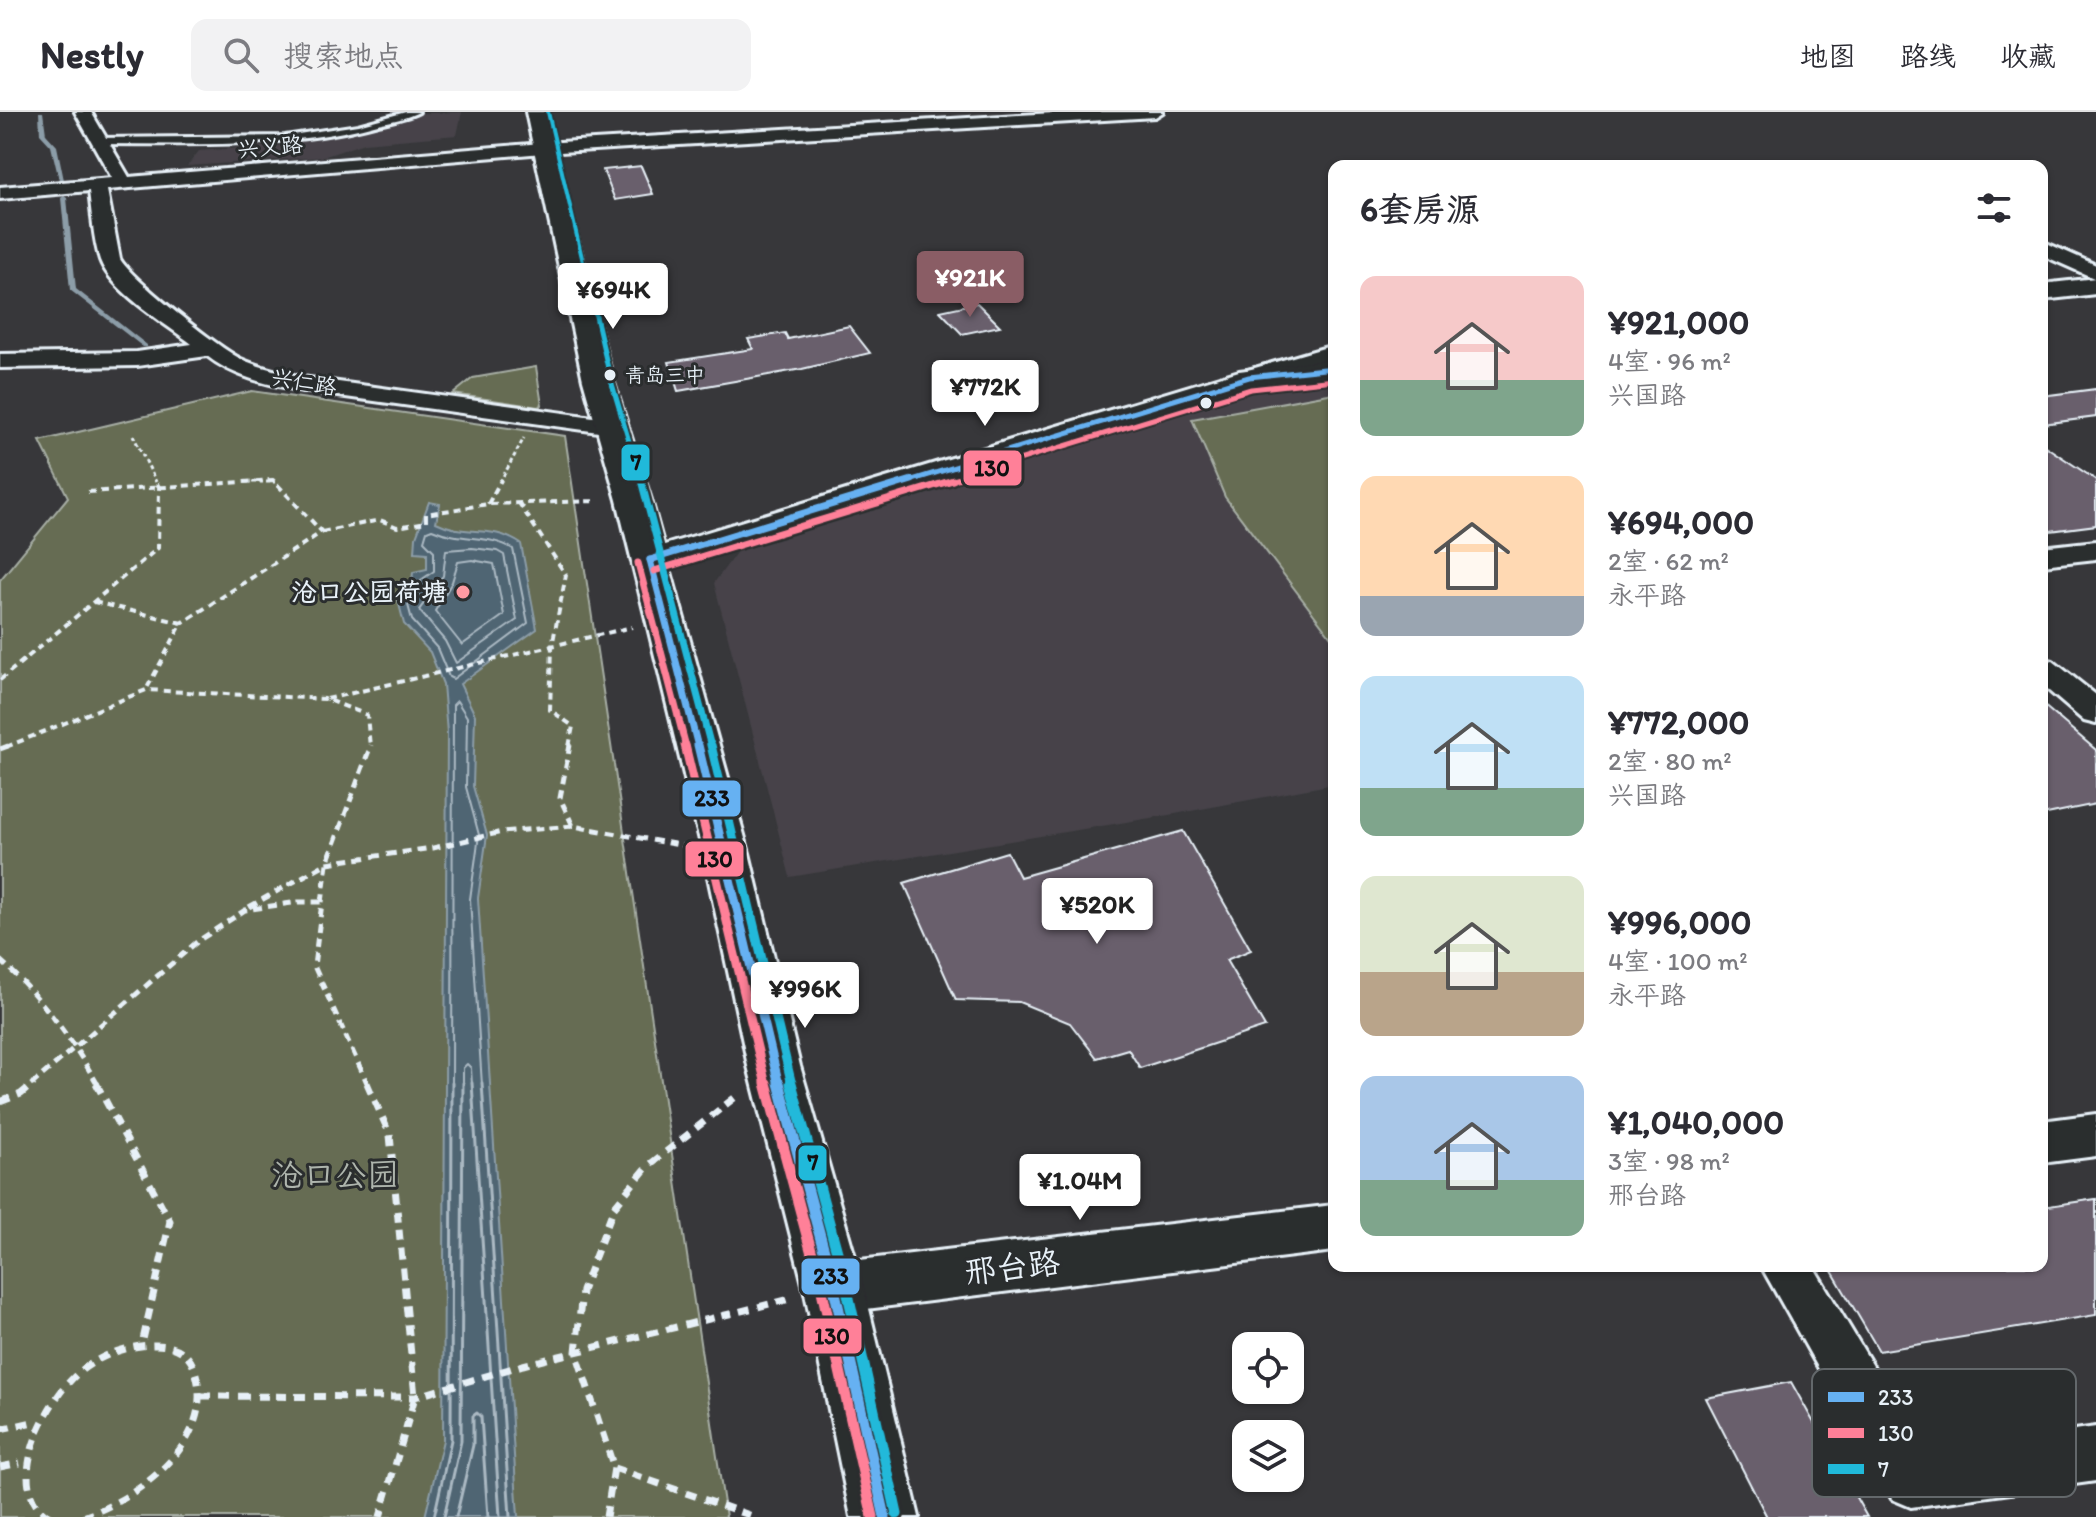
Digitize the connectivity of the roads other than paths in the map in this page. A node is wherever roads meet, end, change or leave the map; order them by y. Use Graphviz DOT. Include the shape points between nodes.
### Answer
graph roads {
  1 [pos="83,112"];
  2 [pos="415,112"];
  3 [pos="536,112"];
  4 [pos="1155,112"];
  5 [pos="98,141"];
  6 [pos="543,148"];
  7 [pos="124,183"];
  8 [pos="97,185"];
  9 [pos="0,193"];
  10 [pos="2048,250"];
  11 [pos="2096,273"];
  12 [pos="2096,286"];
  13 [pos="2048,291"];
  14 [pos="213,348"];
  15 [pos="1328,354"];
  16 [pos="0,361"];
  17 [pos="1328,369"];
  18 [pos="1249,377"];
  19 [pos="613,426"];
  20 [pos="2096,550"];
  21 [pos="2048,555"];
  22 [pos="650,560"];
  23 [pos="2048,673"];
  24 [pos="2096,713"];
  25 [pos="2096,1135"];
  26 [pos="2048,1141"];
  27 [pos="1328,1229"];
  28 [pos="1789,1272"];
  29 [pos="834,1288"];
  30 [pos="1846,1369"];
  31 [pos="2096,1454"];
  32 [pos="2076,1457"];
  33 [pos="885,1517"];
  1 -- 5 [label="street"];
  2 -- 5 [label="lane" via="285,139"];
  3 -- 6 [label="main road"];
  4 -- 6 [label="street, 兴义路"];
  5 -- 7 [label="street"];
  6 -- 7 [label="street, 兴义路"];
  6 -- 19 [label="main road"];
  7 -- 8 [label="street, 兴义路"];
  8 -- 9 [label="street, 兴义路"];
  8 -- 14 [label="street, 兴仁路" via="116,271"];
  10 -- 11 [label="street"];
  12 -- 13 [label="main road"];
  14 -- 16 [label="street" via="137,359"];
  14 -- 19 [label="street, 兴仁路" via="231,363 302,384"];
  15 -- 18 [label="street"];
  17 -- 18 [label="main road"];
  18 -- 22 [label="main road"];
  19 -- 22 [label="main road"];
  20 -- 21 [label="street"];
  22 -- 29 [label="main road"];
  23 -- 24 [label="street"];
  25 -- 26 [label="street"];
  27 -- 29 [label="street, 邢台路"];
  28 -- 30 [label="street"];
  29 -- 33 [label="main road"];
  31 -- 32 [label="street"];
}
